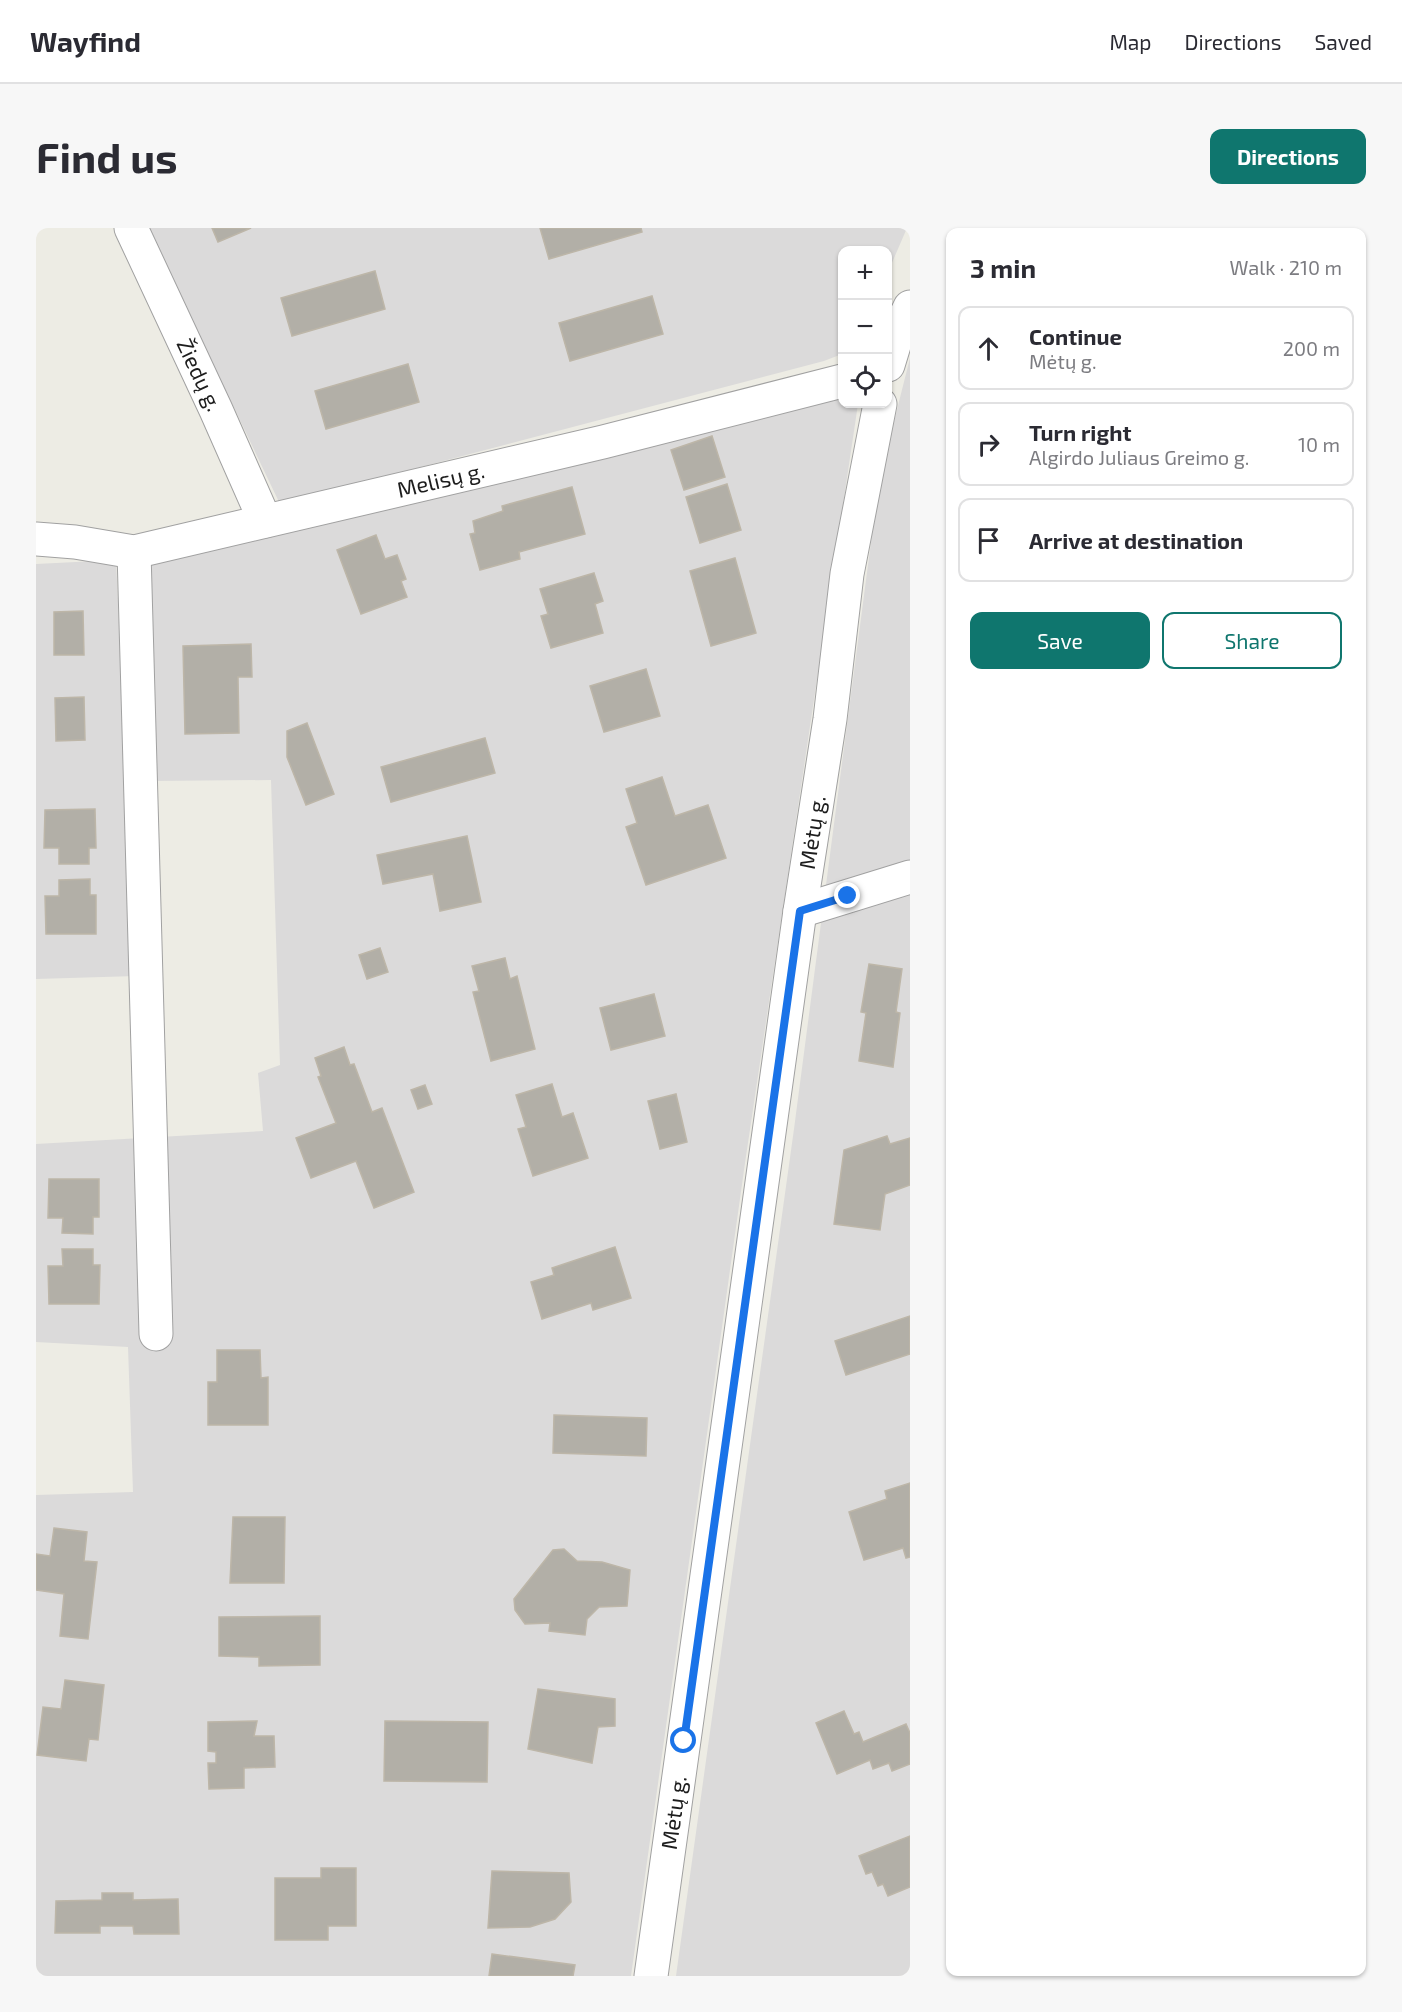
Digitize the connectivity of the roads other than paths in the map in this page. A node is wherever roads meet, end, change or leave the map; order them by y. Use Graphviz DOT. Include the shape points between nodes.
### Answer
graph roads {
  1 [pos="131,228"];
  2 [pos="910,307"];
  3 [pos="891,354"];
  4 [pos="838,382"];
  5 [pos="879,408"];
  6 [pos="265,522"];
  7 [pos="36,539"];
  8 [pos="134,552"];
  9 [pos="910,877"];
  10 [pos="800,911"];
  11 [pos="156,1334"];
  12 [pos="651,1976"];
  1 -- 6 [label="street, Žiedų g."];
  2 -- 3 [label="street"];
  4 -- 6 [label="street, Melisų g."];
  5 -- 10 [label="street, Mėtų g." via="847,574 830,719"];
  6 -- 8 [label="street, Melisų g."];
  7 -- 8 [label="street, Melisų g."];
  8 -- 11 [label="street"];
  9 -- 10 [label="street"];
  10 -- 12 [label="street, Mėtų g."];
}
